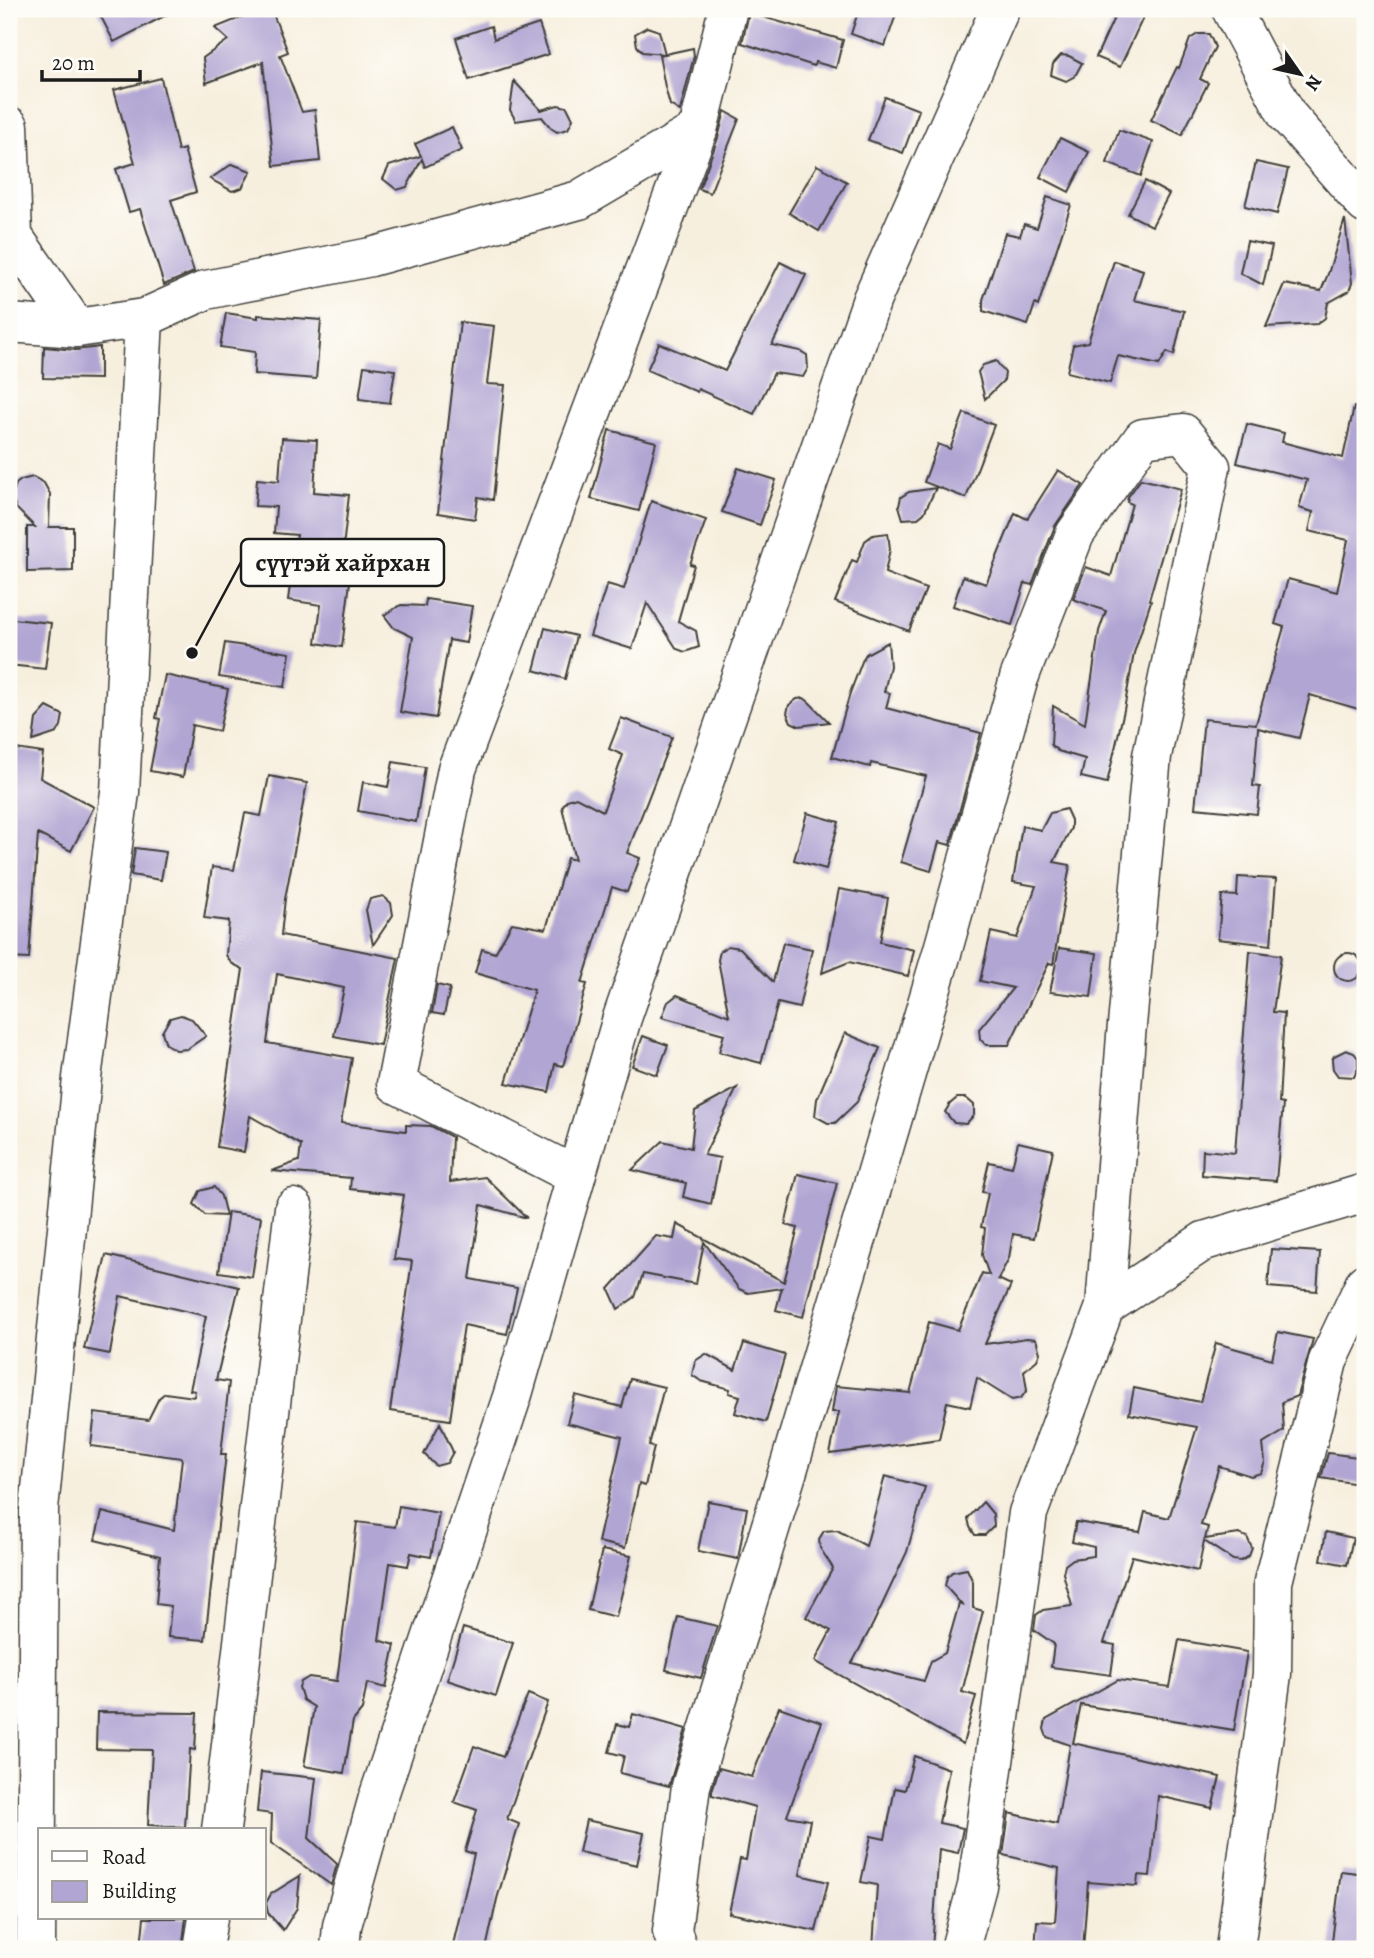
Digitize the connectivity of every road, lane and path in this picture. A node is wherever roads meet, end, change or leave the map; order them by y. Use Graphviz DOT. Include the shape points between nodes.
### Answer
graph roads {
  1 [pos="728,9"];
  2 [pos="1000,9"];
  3 [pos="1231,9"];
  4 [pos="9,126"];
  5 [pos="698,130"];
  6 [pos="1365,204"];
  7 [pos="144,318"];
  8 [pos="9,323"];
  9 [pos="78,328"];
  10 [pos="576,1176"];
  11 [pos="1365,1193"];
  12 [pos="294,1208"];
  13 [pos="1365,1283"];
  14 [pos="1105,1307"];
  15 [pos="221,1828"];
  16 [pos="208,1920"];
  17 [pos="37,1949"];
  18 [pos="204,1949"];
  19 [pos="340,1949"];
  20 [pos="678,1949"];
  21 [pos="960,1949"];
  22 [pos="1235,1949"];
  1 -- 5 [label="street"];
  2 -- 10 [label="street" via="872,299 622,1018"];
  3 -- 6 [label="street" via="1287,115"];
  4 -- 9 [label="street" via="13,236"];
  5 -- 7 [label="street" via="579,200 371,257 206,290"];
  5 -- 10 [label="street" via="457,769 396,1084"];
  7 -- 9 [label="street"];
  7 -- 17 [label="street" via="120,792 82,1078 39,1509"];
  8 -- 9 [label="street"];
  10 -- 19 [label="street" via="513,1394 377,1801 342,1926"];
  11 -- 14 [label="street" via="1204,1241"];
  12 -- 15 [label="street"];
  13 -- 22 [label="street" via="1328,1361 1273,1582 1272,1674"];
  14 -- 20 [label="street" via="1152,756 1211,467 1183,433 1143,438 1075,534 1019,678 934,980 691,1786 672,1931"];
  14 -- 21 [label="street" via="1028,1513 977,1886"];
  16 -- 18 [label="street"];
}
